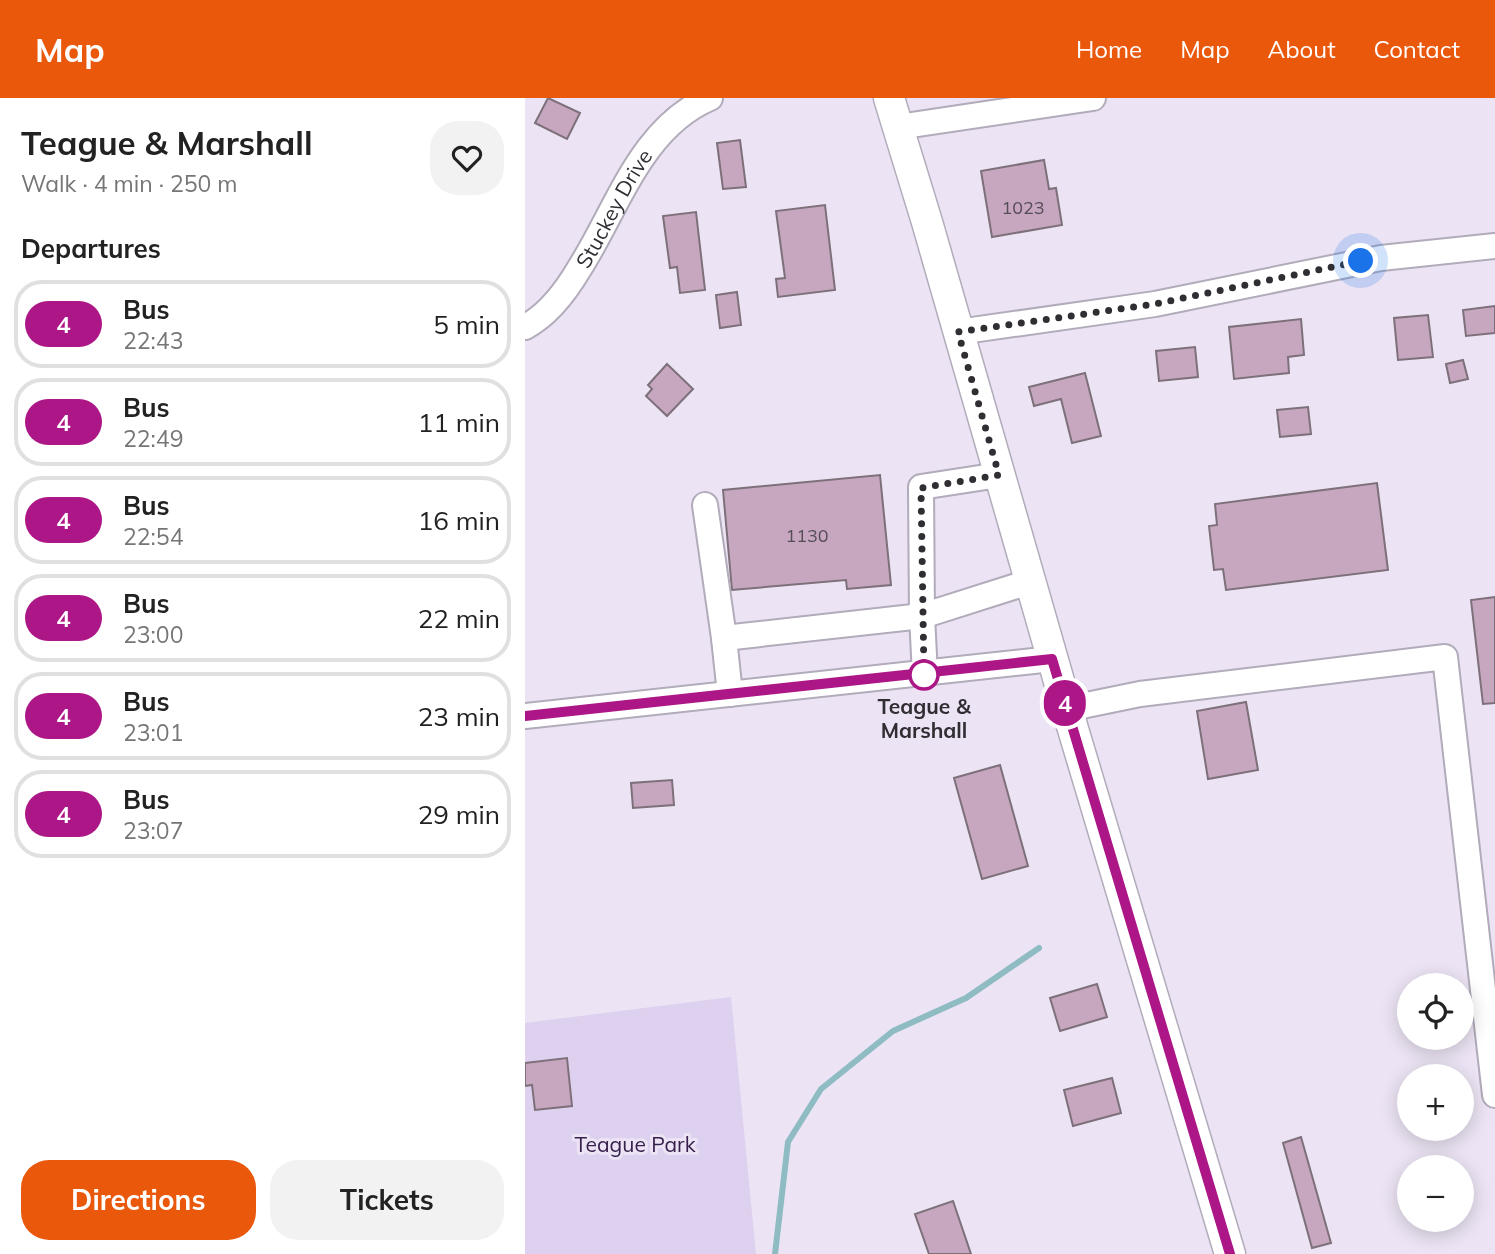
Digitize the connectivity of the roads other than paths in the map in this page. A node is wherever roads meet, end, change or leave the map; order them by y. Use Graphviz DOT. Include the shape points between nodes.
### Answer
graph roads {
  1 [pos="710,98"];
  2 [pos="1093,98"];
  3 [pos="895,107"];
  4 [pos="1495,246"];
  5 [pos="525,327"];
  6 [pos="958,332"];
  7 [pos="999,475"];
  8 [pos="705,505"];
  9 [pos="1029,582"];
  10 [pos="922,616"];
  11 [pos="724,638"];
  12 [pos="1052,659"];
  13 [pos="925,675"];
  14 [pos="730,694"];
  15 [pos="1066,709"];
  16 [pos="525,716"];
  17 [pos="1495,1095"];
  18 [pos="1230,1254"];
  1 -- 5 [label="street, Stuckey Drive" via="678,117 656,140 571,284"];
  2 -- 3 [label="street"];
  3 -- 6 [label="main road"];
  4 -- 6 [label="street" via="1381,258 1155,304"];
  6 -- 7 [label="main road"];
  7 -- 9 [label="main road"];
  7 -- 10 [label="street" via="921,488"];
  8 -- 11 [label="street"];
  9 -- 10 [label="street"];
  9 -- 12 [label="main road"];
  10 -- 11 [label="street"];
  10 -- 13 [label="street"];
  11 -- 14 [label="street"];
  12 -- 13 [label="street"];
  12 -- 15 [label="main road"];
  13 -- 14 [label="street"];
  14 -- 16 [label="street"];
  15 -- 17 [label="street" via="1140,694 1445,657"];
  15 -- 18 [label="main road"];
}
